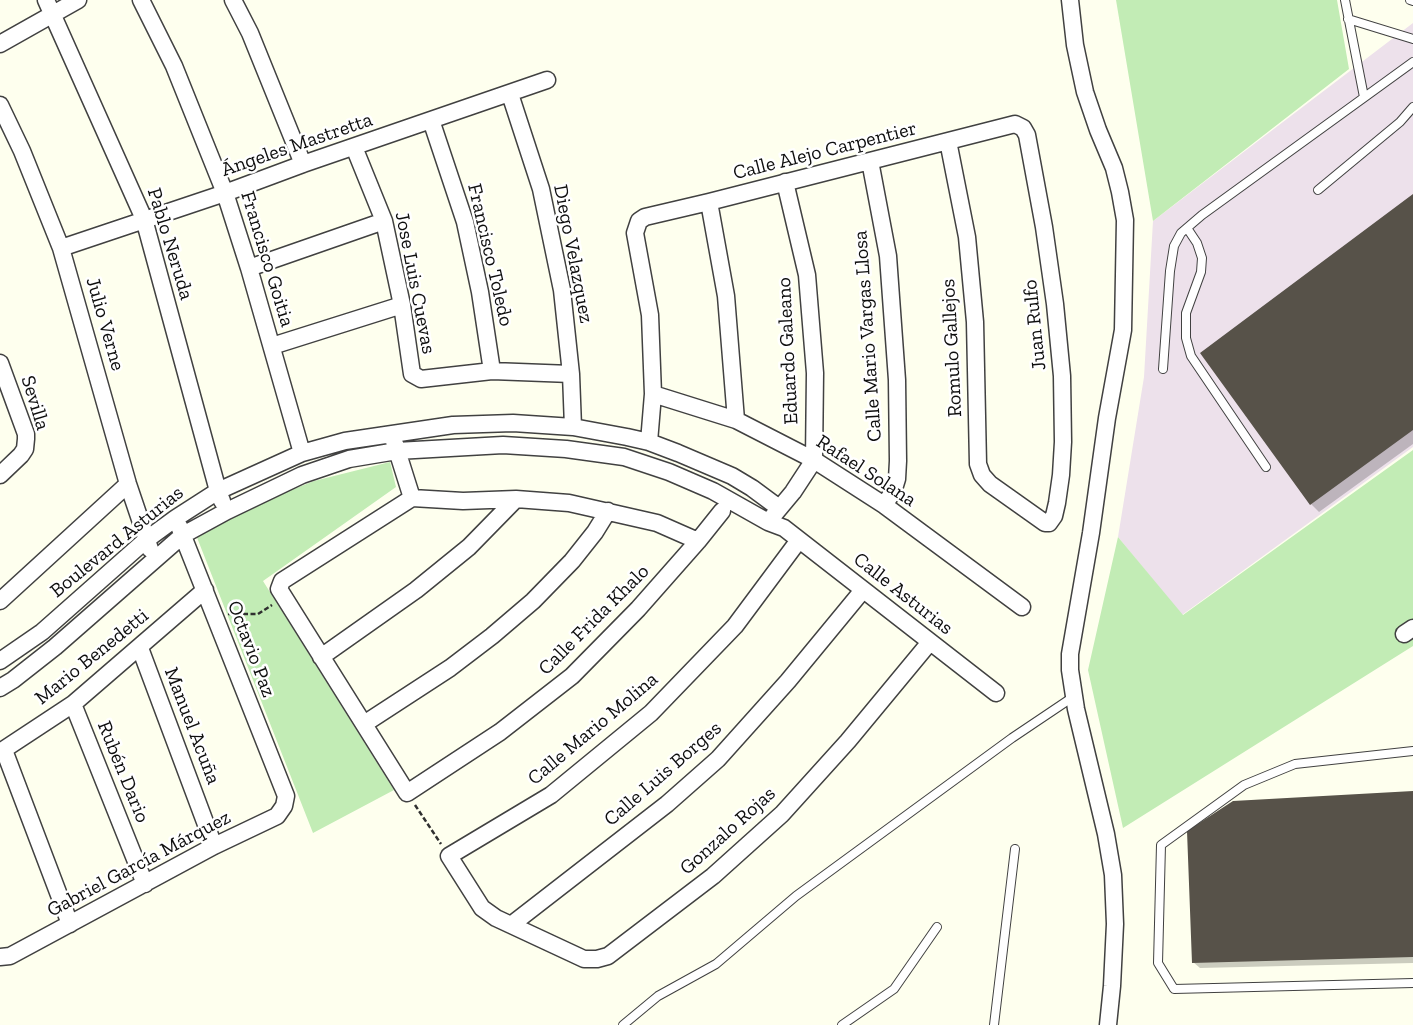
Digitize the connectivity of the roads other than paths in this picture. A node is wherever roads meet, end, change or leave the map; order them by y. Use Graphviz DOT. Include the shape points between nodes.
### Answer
graph roads {
  1 [pos="46,0"];
  2 [pos="78,0"];
  3 [pos="141,0"];
  4 [pos="233,0"];
  5 [pos="1070,0"];
  6 [pos="1345,0"];
  7 [pos="53,15"];
  8 [pos="1348,19"];
  9 [pos="1413,39"];
  10 [pos="0,44"];
  11 [pos="1413,62"];
  12 [pos="547,80"];
  13 [pos="510,94"];
  14 [pos="1364,97"];
  15 [pos="0,105"];
  16 [pos="1413,107"];
  17 [pos="431,120"];
  18 [pos="1015,124"];
  19 [pos="948,141"];
  20 [pos="354,147"];
  21 [pos="870,162"];
  22 [pos="303,164"];
  23 [pos="785,182"];
  24 [pos="1318,190"];
  25 [pos="225,193"];
  26 [pos="709,202"];
  27 [pos="144,219"];
  28 [pos="384,222"];
  29 [pos="1187,228"];
  30 [pos="61,248"];
  31 [pos="249,268"];
  32 [pos="402,305"];
  33 [pos="272,346"];
  34 [pos="0,362"];
  35 [pos="1163,369"];
  36 [pos="492,371"];
  37 [pos="571,374"];
  38 [pos="653,394"];
  39 [pos="736,420"];
  40 [pos="573,427"];
  41 [pos="392,434"];
  42 [pos="650,442"];
  43 [pos="397,451"];
  44 [pos="302,453"];
  45 [pos="814,460"];
  46 [pos="1266,467"];
  47 [pos="0,475"];
  48 [pos="128,484"];
  49 [pos="218,491"];
  50 [pos="412,498"];
  51 [pos="516,499"];
  52 [pos="884,506"];
  53 [pos="779,508"];
  54 [pos="227,511"];
  55 [pos="608,511"];
  56 [pos="722,511"];
  57 [pos="176,518"];
  58 [pos="768,522"];
  59 [pos="1045,523"];
  60 [pos="784,528"];
  61 [pos="183,535"];
  62 [pos="146,540"];
  63 [pos="698,540"];
  64 [pos="799,540"];
  65 [pos="155,560"];
  66 [pos="205,590"];
  67 [pos="862,590"];
  68 [pos="0,601"];
  69 [pos="1022,607"];
  70 [pos="930,642"];
  71 [pos="140,648"];
  72 [pos="321,657"];
  73 [pos="0,660"];
  74 [pos="0,688"];
  75 [pos="996,693"];
  76 [pos="1074,697"];
  77 [pos="73,704"];
  78 [pos="364,724"];
  79 [pos="2,751"];
  80 [pos="1413,751"];
  81 [pos="286,796"];
  82 [pos="214,846"];
  83 [pos="1015,849"];
  84 [pos="449,856"];
  85 [pos="145,884"];
  86 [pos="70,924"];
  87 [pos="511,925"];
  88 [pos="937,927"];
  89 [pos="0,957"];
  90 [pos="1413,983"];
  91 [pos="623,1025"];
  92 [pos="842,1025"];
  93 [pos="994,1025"];
  94 [pos="1108,1025"];
  1 -- 7 [label="street, Pablo Neruda"];
  2 -- 7 [label="street"];
  3 -- 25 [label="street, Francisco Goitia" via="174,66"];
  4 -- 22 [label="street" via="250,33"];
  5 -- 76 [label="street" via="1085,92 1114,168 1125,220 1124,330 1070,654"];
  6 -- 8 [label="lane"];
  7 -- 10 [label="street"];
  7 -- 27 [label="street, Pablo Neruda"];
  8 -- 9 [label="lane"];
  8 -- 14 [label="lane"];
  11 -- 14 [label="lane"];
  12 -- 13 [label="street, Ángeles Mastretta"];
  13 -- 17 [label="street, Ángeles Mastretta"];
  13 -- 37 [label="street, Diego Velazquez" via="541,189 562,290"];
  14 -- 29 [label="lane"];
  15 -- 30 [label="street, Julio Verne"];
  16 -- 24 [label="lane" via="1400,122"];
  17 -- 20 [label="street, Ángeles Mastretta"];
  17 -- 36 [label="street, Francisco Toledo" via="465,222"];
  18 -- 19 [label="street, Calle Alejo Carpentier"];
  18 -- 59 [label="street, Juan Rulfo" via="1027,135 1044,227 1062,376 1061,475 1054,516"];
  19 -- 21 [label="street, Calle Alejo Carpentier"];
  19 -- 59 [label="street, Romulo Gallejos" via="967,237 974,313 978,464 990,484"];
  20 -- 22 [label="street, Ángeles Mastretta"];
  20 -- 28 [label="street, Jose Luis Cuevas"];
  21 -- 23 [label="street, Calle Alejo Carpentier"];
  21 -- 52 [label="street, Calle Mario Vargas Llosa" via="888,256 897,380 897,479"];
  22 -- 25 [label="street, Ángeles Mastretta"];
  23 -- 26 [label="street, Calle Alejo Carpentier"];
  23 -- 45 [label="street, Eduardo Galeano" via="807,276 815,373"];
  25 -- 27 [label="street, Ángeles Mastretta"];
  25 -- 31 [label="street, Francisco Goitia"];
  26 -- 38 [label="street, Calle Alejo Carpentier" via="644,217 637,224 635,233 650,315"];
  26 -- 39 [label="street" via="726,296"];
  27 -- 30 [label="street, Ángeles Mastretta"];
  27 -- 49 [label="street, Pablo Neruda"];
  28 -- 31 [label="street"];
  28 -- 32 [label="street, Jose Luis Cuevas"];
  29 -- 35 [label="lane" via="1174,246"];
  29 -- 46 [label="lane" via="1202,258 1201,272 1186,313 1186,338 1191,356"];
  30 -- 48 [label="street, Julio Verne"];
  31 -- 33 [label="street, Francisco Goitia"];
  32 -- 33 [label="street"];
  32 -- 36 [label="street, Jose Luis Cuevas" via="414,376"];
  33 -- 44 [label="street, Francisco Goitia"];
  34 -- 47 [label="street, Sevilla" via="26,434 21,455"];
  36 -- 37 [label="street"];
  37 -- 40 [label="street, Diego Velazquez"];
  38 -- 39 [label="street, Rafael Solana"];
  38 -- 42 [label="street"];
  39 -- 45 [label="street, Rafael Solana"];
  40 -- 41 [label="street, Boulevard Asturias" via="512,423 454,425"];
  40 -- 42 [label="street, Boulevard Asturias"];
  41 -- 43 [label="street"];
  41 -- 44 [label="street, Boulevard Asturias" via="345,441"];
  42 -- 53 [label="street, Boulevard Asturias" via="732,476"];
  43 -- 50 [label="street"];
  43 -- 54 [label="street, Boulevard Asturias" via="349,459 302,475"];
  43 -- 58 [label="street, Boulevard Asturias" via="503,445 624,457 713,491"];
  44 -- 49 [label="street, Boulevard Asturias"];
  45 -- 52 [label="street, Rafael Solana"];
  45 -- 53 [label="street"];
  48 -- 62 [label="street, Julio Verne"];
  48 -- 68 [label="street"];
  49 -- 54 [label="street, Pablo Neruda"];
  49 -- 57 [label="street, Boulevard Asturias"];
  50 -- 51 [label="street" via="463,501"];
  50 -- 72 [label="street" via="282,581 279,589 283,598"];
  51 -- 55 [label="street" via="569,503"];
  51 -- 72 [label="street" via="469,547 431,578"];
  52 -- 69 [label="street, Rafael Solana"];
  53 -- 58 [label="street"];
  53 -- 60 [label="street"];
  54 -- 61 [label="street, Boulevard Asturias"];
  55 -- 63 [label="street" via="657,523"];
  55 -- 78 [label="street" via="572,561 533,601 450,668"];
  56 -- 63 [label="street, Calle Frida Khalo"];
  57 -- 61 [label="street, Octavio Paz"];
  57 -- 62 [label="street, Boulevard Asturias"];
  58 -- 60 [label="street, Calle Asturias"];
  60 -- 64 [label="street, Calle Asturias"];
  61 -- 65 [label="street, Boulevard Asturias"];
  61 -- 66 [label="street, Octavio Paz"];
  62 -- 65 [label="street, Julio Verne"];
  62 -- 73 [label="street, Boulevard Asturias" via="42,632"];
  63 -- 78 [label="street, Calle Frida Khalo" via="638,609 572,676 500,732 407,793"];
  64 -- 67 [label="street, Calle Asturias"];
  64 -- 84 [label="street, Calle Mario Molina" via="735,626 651,713 550,795"];
  65 -- 74 [label="street, Boulevard Asturias" via="49,652"];
  66 -- 71 [label="street, Mario Benedetti"];
  66 -- 81 [label="street, Octavio Paz"];
  67 -- 70 [label="street, Calle Asturias"];
  67 -- 87 [label="street, Calle Luis Borges" via="788,681 718,759 667,804"];
  70 -- 75 [label="street, Calle Asturias"];
  70 -- 87 [label="street, Gonzalo Rojas" via="782,814 713,876 608,956 584,959"];
  71 -- 77 [label="street, Mario Benedetti"];
  71 -- 82 [label="street, Manuel Acuña"];
  72 -- 78 [label="street"];
  76 -- 91 [label="lane" via="1012,738 796,896 716,964 658,996"];
  76 -- 94 [label="street" via="1113,875 1115,924"];
  77 -- 79 [label="street, Mario Benedetti"];
  77 -- 85 [label="street, Rubén Dario"];
  79 -- 86 [label="street"];
  80 -- 90 [label="lane" via="1295,764 1244,785 1161,845 1158,964 1174,989"];
  81 -- 82 [label="street, Gabriel García Márquez" via="278,816"];
  82 -- 85 [label="street, Gabriel García Márquez"];
  83 -- 93 [label="lane"];
  84 -- 87 [label="street, Gonzalo Rojas" via="482,908"];
  85 -- 86 [label="street, Gabriel García Márquez"];
  86 -- 89 [label="street, Gabriel García Márquez" via="10,956"];
  88 -- 92 [label="lane" via="894,989"];
}
